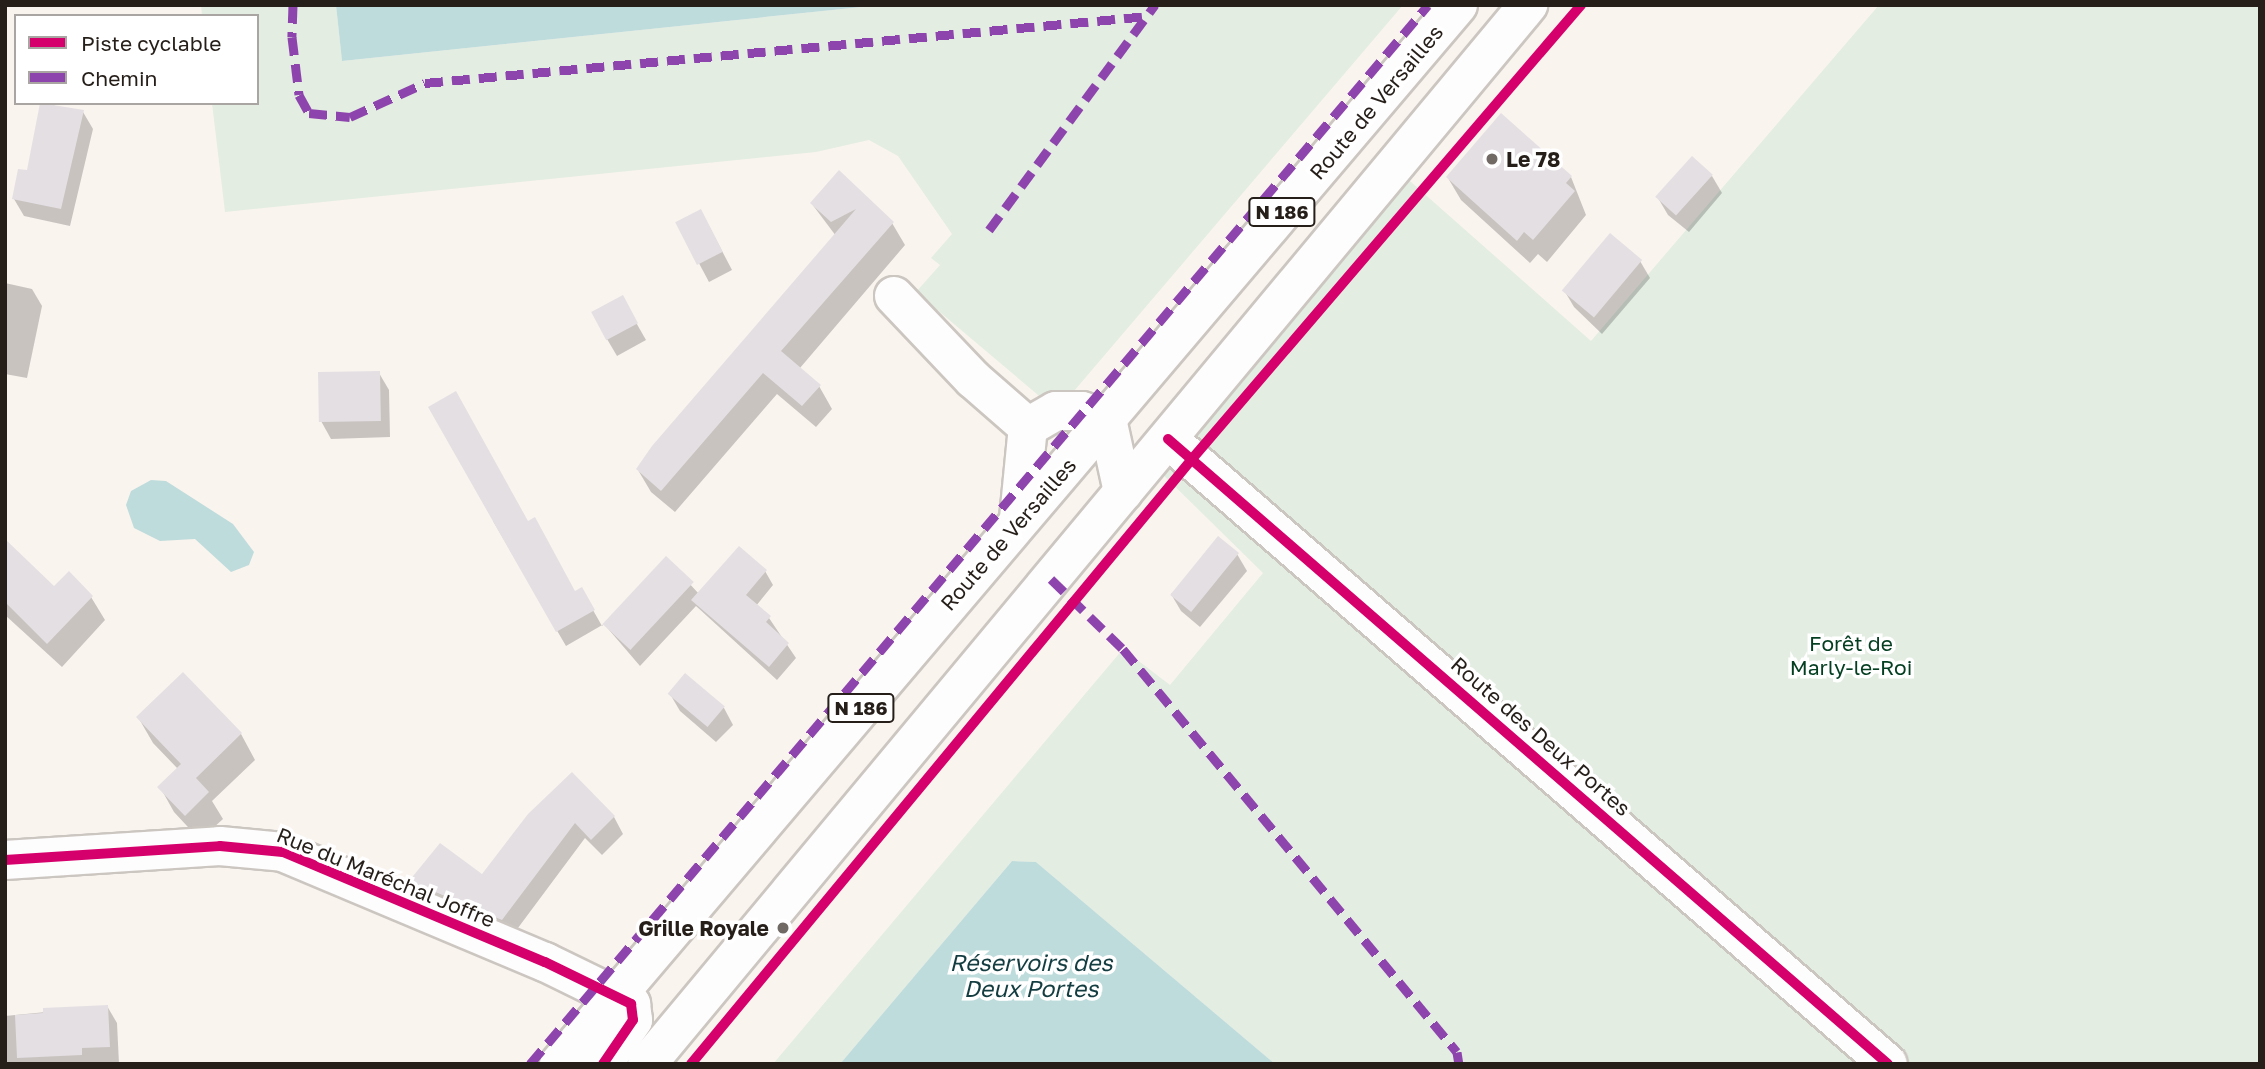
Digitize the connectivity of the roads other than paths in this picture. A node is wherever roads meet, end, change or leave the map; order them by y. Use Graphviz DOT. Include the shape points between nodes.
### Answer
graph roads {
  1 [pos="1458,5"];
  2 [pos="1528,5"];
  3 [pos="894,296"];
  4 [pos="1107,419"];
  5 [pos="1028,427"];
  6 [pos="1168,439"];
  7 [pos="1124,492"];
  8 [pos="1018,518"];
  9 [pos="5,860"];
  10 [pos="615,997"];
  11 [pos="559,1064"];
  12 [pos="603,1064"];
  13 [pos="647,1064"];
  14 [pos="1888,1064"];
  1 -- 4 [label="main road, Route de Versailles / N 186"];
  2 -- 6 [label="main road, N 186"];
  3 -- 5 [label="main road" via="973,379"];
  4 -- 5 [label="main road" via="1082,411 1056,411"];
  4 -- 7 [label="main road"];
  4 -- 8 [label="main road, Route de Versailles / N 186"];
  5 -- 8 [label="main road"];
  6 -- 7 [label="main road, N 186"];
  6 -- 14 [label="main road, Route des Deux Portes"];
  7 -- 13 [label="main road, N 186"];
  8 -- 10 [label="main road, Route de Versailles / N 186"];
  9 -- 10 [label="main road, Rue du Maréchal Joffre" via="220,846 264,848 545,962"];
  10 -- 11 [label="main road, Route de Versailles / N 186"];
  10 -- 12 [label="main road" via="631,1004 633,1020"];
}
